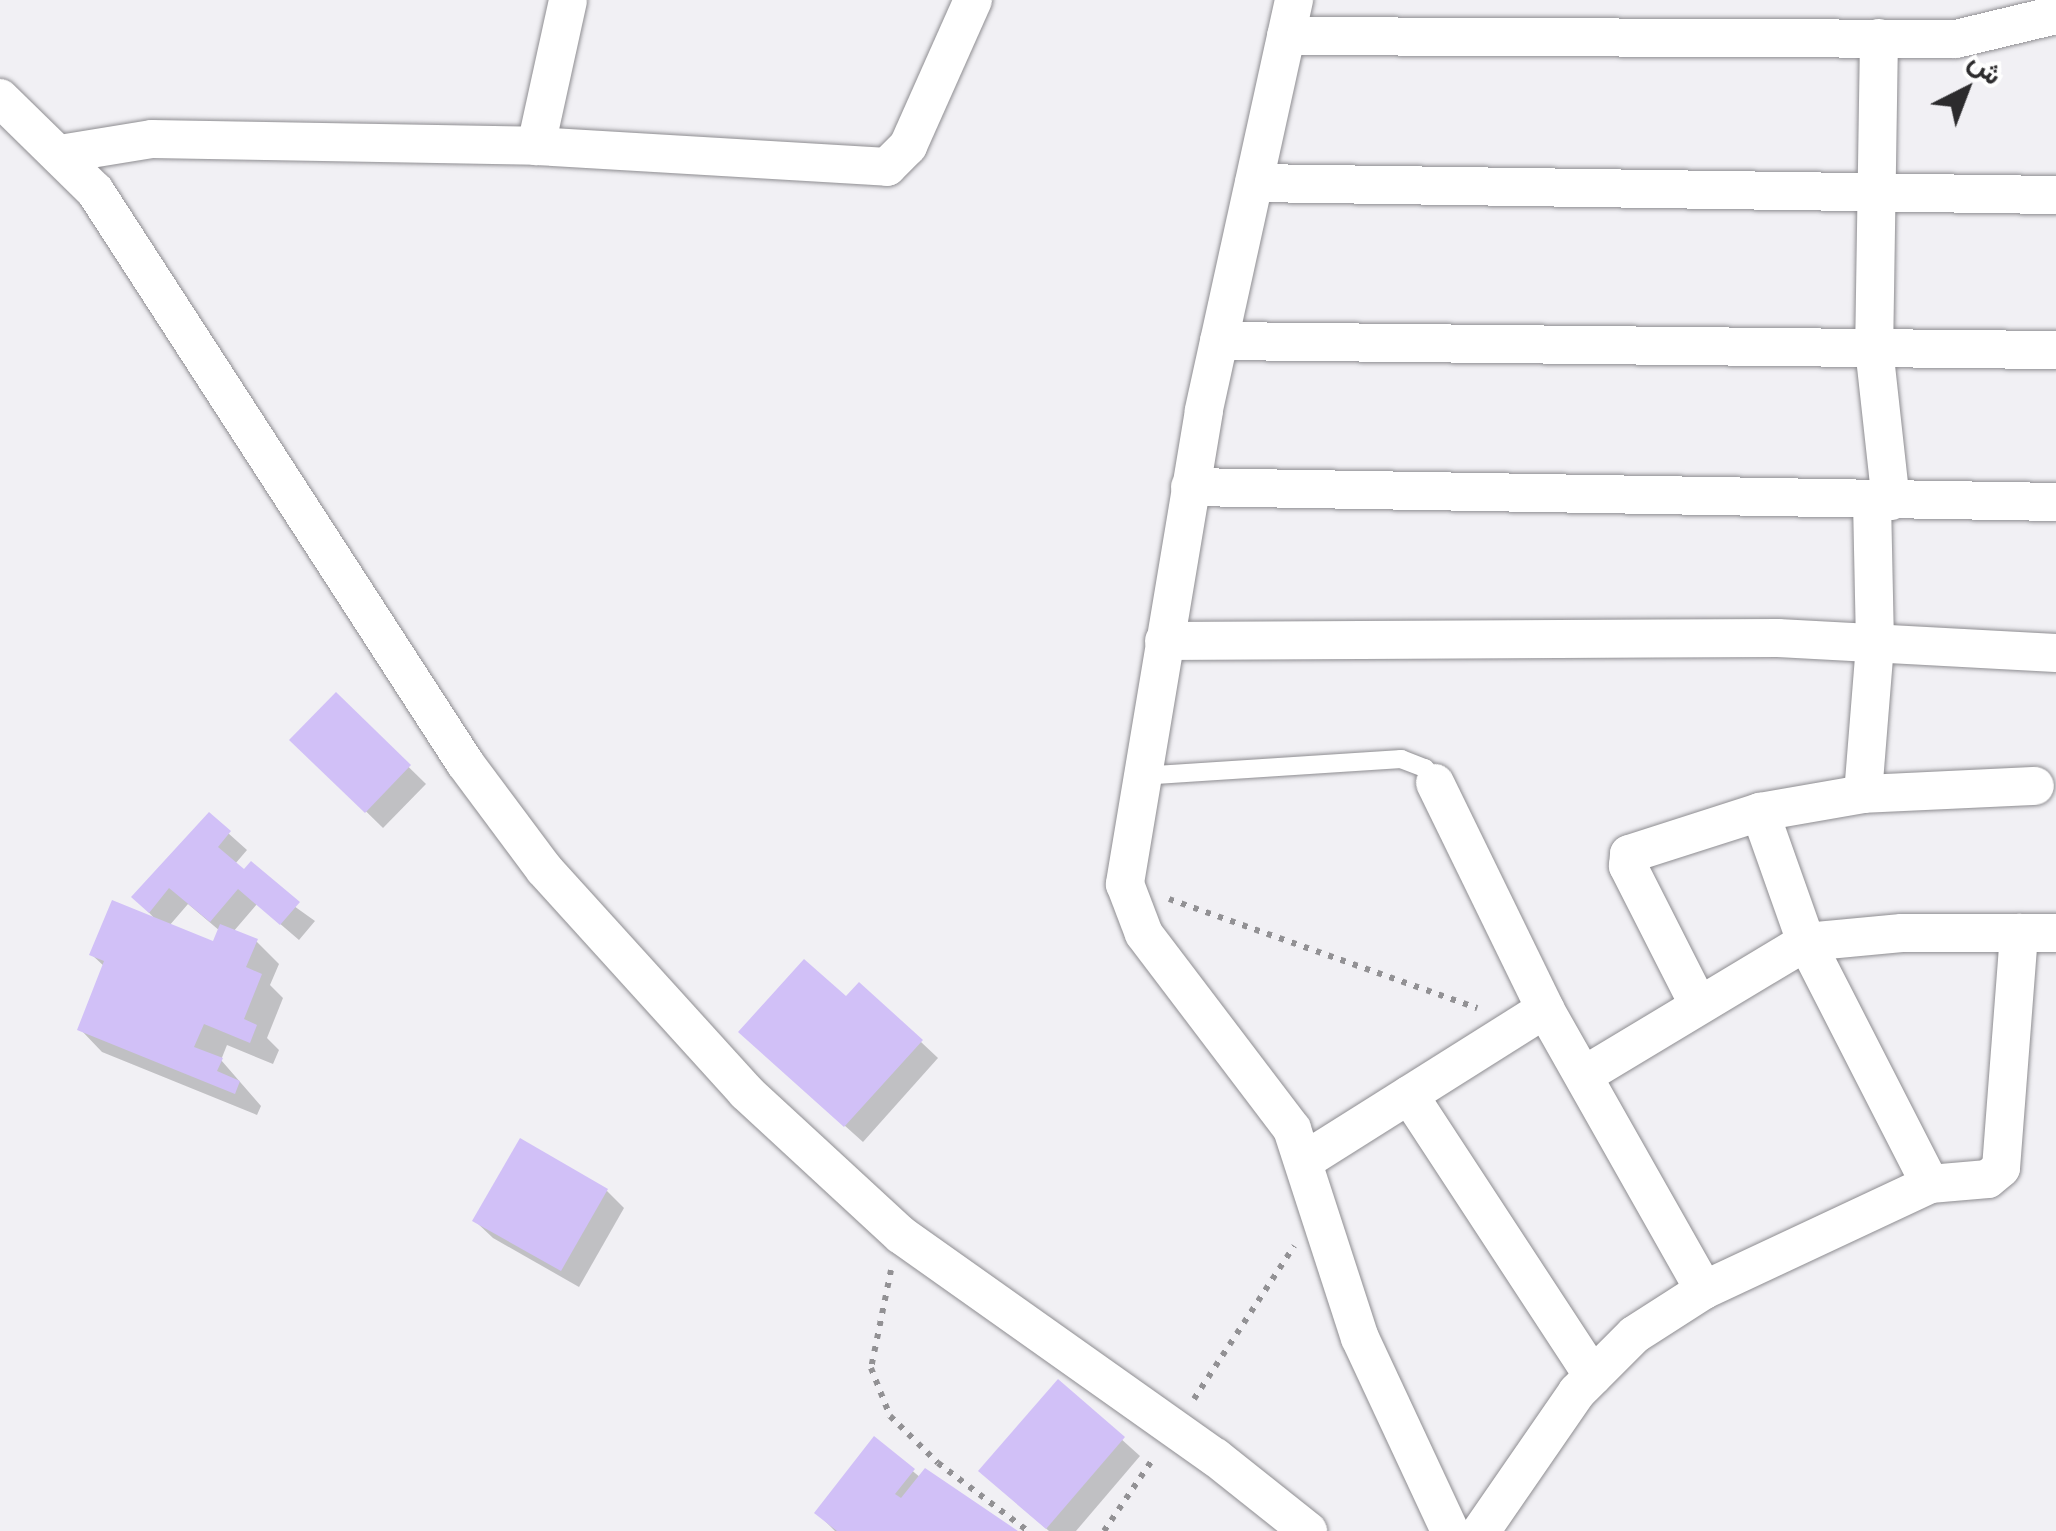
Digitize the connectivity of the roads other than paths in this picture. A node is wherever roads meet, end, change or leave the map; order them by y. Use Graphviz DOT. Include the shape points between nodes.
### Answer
graph roads {
  1 [pos="568,0"];
  2 [pos="974,0"];
  3 [pos="2056,15"];
  4 [pos="1290,18"];
  5 [pos="1879,38"];
  6 [pos="3,110"];
  7 [pos="536,146"];
  8 [pos="60,154"];
  9 [pos="1254,183"];
  10 [pos="1872,192"];
  11 [pos="2056,195"];
  12 [pos="1219,341"];
  13 [pos="1874,348"];
  14 [pos="2056,350"];
  15 [pos="1190,487"];
  16 [pos="1882,502"];
  17 [pos="2056,502"];
  18 [pos="1164,641"];
  19 [pos="1875,644"];
  20 [pos="2056,653"];
  21 [pos="1140,776"];
  22 [pos="1435,783"];
  23 [pos="2035,786"];
  24 [pos="1863,794"];
  25 [pos="1760,812"];
  26 [pos="2037,933"];
  27 [pos="1806,942"];
  28 [pos="1697,1002"];
  29 [pos="1533,1016"];
  30 [pos="1586,1074"];
  31 [pos="1408,1094"];
  32 [pos="1304,1160"];
  33 [pos="1930,1184"];
  34 [pos="1704,1290"];
  35 [pos="1594,1376"];
  36 [pos="1308,1531"];
  37 [pos="1450,1531"];
  38 [pos="1481,1531"];
  1 -- 7 [label="street"];
  2 -- 7 [label="street" via="908,146 887,167"];
  3 -- 5 [label="street" via="1956,39"];
  4 -- 5 [label="street"];
  4 -- 9 [label="street"];
  5 -- 10 [label="street"];
  6 -- 8 [label="street"];
  7 -- 8 [label="street" via="152,139"];
  8 -- 36 [label="street" via="136,248 405,672 544,870 746,1092 901,1235 1175,1428"];
  9 -- 10 [label="street"];
  9 -- 12 [label="street"];
  10 -- 11 [label="street"];
  10 -- 13 [label="street"];
  12 -- 13 [label="street"];
  12 -- 15 [label="street"];
  13 -- 14 [label="street"];
  13 -- 16 [label="street"];
  15 -- 16 [label="street"];
  15 -- 18 [label="street"];
  16 -- 17 [label="street"];
  16 -- 19 [label="street"];
  18 -- 19 [label="street" via="1778,638"];
  18 -- 21 [label="street"];
  19 -- 20 [label="street"];
  19 -- 24 [label="street"];
  21 -- 22 [label="lane" via="1401,759 1425,768"];
  21 -- 32 [label="street" via="1125,884 1144,934 1272,1096"];
  22 -- 29 [label="street"];
  23 -- 24 [label="street"];
  24 -- 25 [label="street"];
  25 -- 27 [label="street"];
  25 -- 28 [label="street" via="1626,859"];
  26 -- 27 [label="street" via="1902,933"];
  26 -- 33 [label="street" via="2001,1168 1988,1179"];
  27 -- 28 [label="street"];
  27 -- 33 [label="street"];
  28 -- 30 [label="street"];
  29 -- 30 [label="street"];
  29 -- 31 [label="street"];
  30 -- 34 [label="street"];
  31 -- 32 [label="street"];
  31 -- 35 [label="street"];
  32 -- 37 [label="street" via="1360,1338"];
  33 -- 34 [label="street"];
  34 -- 35 [label="street" via="1634,1335"];
  35 -- 38 [label="street"];
}
